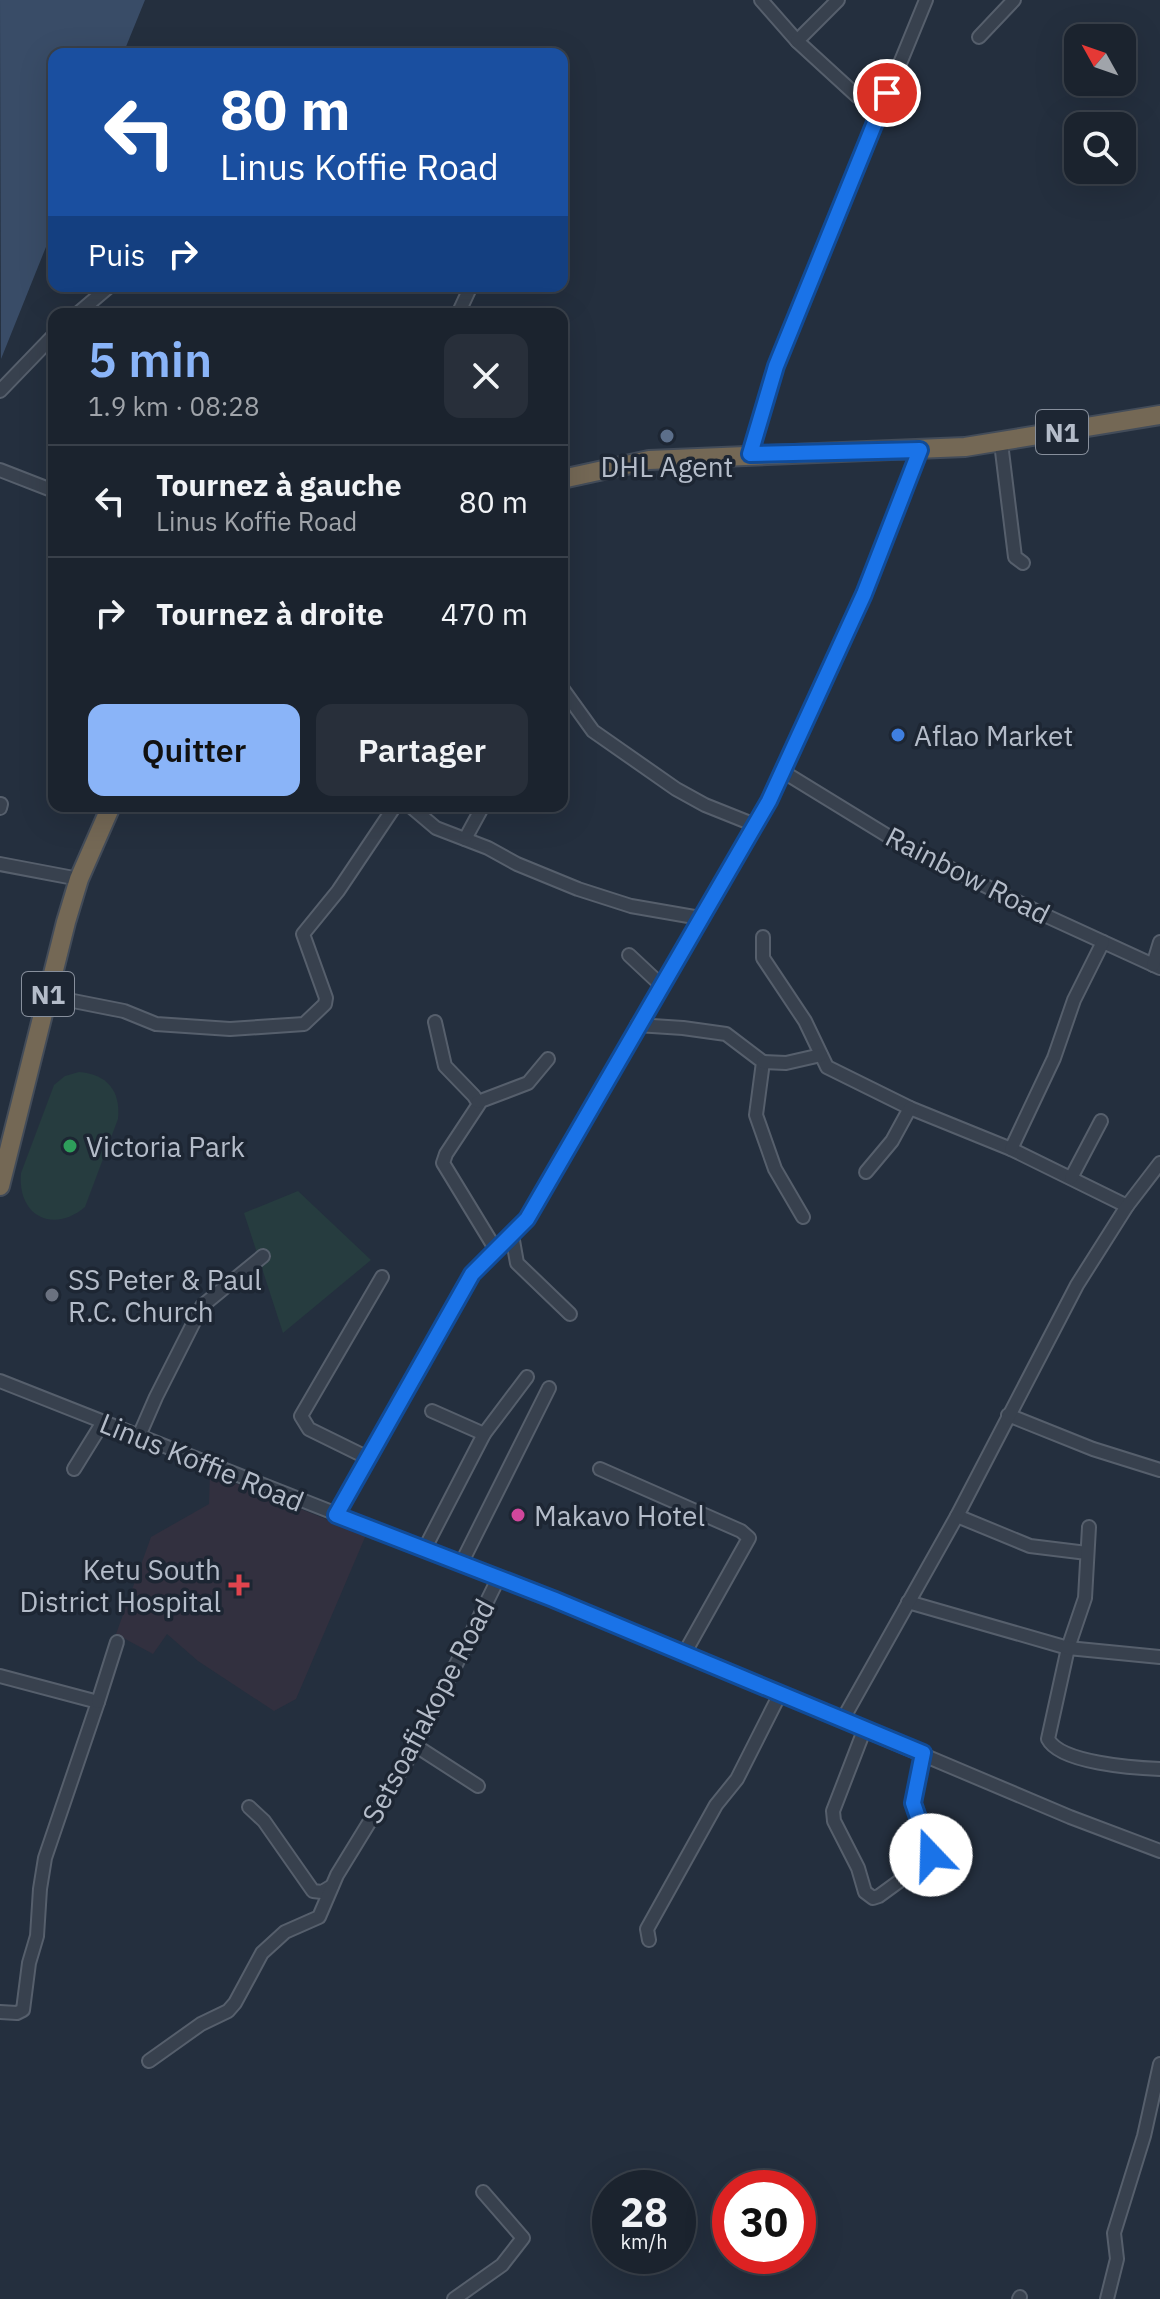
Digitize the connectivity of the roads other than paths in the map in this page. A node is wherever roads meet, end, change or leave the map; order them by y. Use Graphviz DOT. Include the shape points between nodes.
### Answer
graph roads {
  1 [pos="761,0"];
  2 [pos="838,0"];
  3 [pos="926,0"];
  4 [pos="1014,0"];
  5 [pos="979,37"];
  6 [pos="797,41"];
  7 [pos="857,96"];
  8 [pos="103,292"];
  9 [pos="84,308"];
  10 [pos="48,341"];
  11 [pos="0,391"];
  12 [pos="1160,415"];
  13 [pos="1001,443"];
  14 [pos="920,450"];
  15 [pos="750,454"];
  16 [pos="0,470"];
  17 [pos="568,478"];
  18 [pos="48,489"];
  19 [pos="1023,563"];
  20 [pos="568,696"];
  21 [pos="782,771"];
  22 [pos="108,812"];
  23 [pos="391,812"];
  24 [pos="417,812"];
  25 [pos="480,812"];
  26 [pos="755,825"];
  27 [pos="465,839"];
  28 [pos="0,864"];
  29 [pos="79,879"];
  30 [pos="700,918"];
  31 [pos="763,937"];
  32 [pos="1103,942"];
  33 [pos="1160,942"];
  34 [pos="629,955"];
  35 [pos="1156,966"];
  36 [pos="661,985"];
  37 [pos="48,996"];
  38 [pos="435,1022"];
  39 [pos="637,1025"];
  40 [pos="821,1055"];
  41 [pos="548,1059"];
  42 [pos="763,1062"];
  43 [pos="478,1102"];
  44 [pos="910,1108"];
  45 [pos="1101,1121"];
  46 [pos="1011,1149"];
  47 [pos="1160,1163"];
  48 [pos="866,1172"];
  49 [pos="1071,1178"];
  50 [pos="0,1186"];
  51 [pos="1127,1206"];
  52 [pos="803,1217"];
  53 [pos="512,1235"];
  54 [pos="496,1250"];
  55 [pos="263,1256"];
  56 [pos="382,1277"];
  57 [pos="570,1314"];
  58 [pos="527,1377"];
  59 [pos="0,1381"];
  60 [pos="549,1388"];
  61 [pos="432,1411"];
  62 [pos="1008,1415"];
  63 [pos="103,1422"];
  64 [pos="484,1434"];
  65 [pos="139,1436"];
  66 [pos="368,1458"];
  67 [pos="74,1469"];
  68 [pos="600,1469"];
  69 [pos="1160,1470"];
  70 [pos="336,1515"];
  71 [pos="957,1516"];
  72 [pos="1089,1527"];
  73 [pos="425,1548"];
  74 [pos="1087,1553"];
  75 [pos="462,1562"];
  76 [pos="499,1577"];
  77 [pos="908,1602"];
  78 [pos="117,1642"];
  79 [pos="1068,1648"];
  80 [pos="684,1654"];
  81 [pos="1160,1657"];
  82 [pos="0,1676"];
  83 [pos="780,1694"];
  84 [pos="98,1702"];
  85 [pos="843,1719"];
  86 [pos="865,1728"];
  87 [pos="416,1746"];
  88 [pos="923,1753"];
  89 [pos="1160,1769"];
  90 [pos="478,1786"];
  91 [pos="249,1807"];
  92 [pos="1160,1851"];
  93 [pos="332,1886"];
  94 [pos="649,1940"];
  95 [pos="0,2012"];
  96 [pos="149,2061"];
  97 [pos="1160,2064"];
  98 [pos="483,2192"];
  99 [pos="454,2299"];
  100 [pos="1107,2299"];
  1 -- 6 [label="street"];
  2 -- 6 [label="street"];
  3 -- 15 [label="street" via="776,366"];
  4 -- 5 [label="street"];
  6 -- 7 [label="street"];
  8 -- 9 [label="street"];
  10 -- 11 [label="street"];
  12 -- 13 [label="highway, N1"];
  13 -- 14 [label="highway, N1"];
  13 -- 19 [label="street" via="1011,541 1015,557"];
  14 -- 15 [label="highway, N1"];
  14 -- 21 [label="street" via="864,594"];
  15 -- 17 [label="highway, N1" via="649,460"];
  16 -- 18 [label="street"];
  20 -- 26 [label="street" via="593,731 676,789"];
  21 -- 26 [label="street"];
  21 -- 32 [label="street, Rainbow Road" via="901,844"];
  22 -- 29 [label="highway, N1"];
  23 -- 37 [label="street" via="303,934 326,998 304,1024 230,1029 156,1024 124,1011"];
  24 -- 27 [label="street" via="436,828"];
  25 -- 27 [label="street"];
  26 -- 30 [label="street"];
  27 -- 30 [label="street" via="578,889 631,906"];
  28 -- 29 [label="street"];
  29 -- 37 [label="highway, N1"];
  30 -- 36 [label="street"];
  31 -- 40 [label="street" via="763,958"];
  32 -- 35 [label="street, Rainbow Road"];
  32 -- 46 [label="street"];
  33 -- 35 [label="street"];
  34 -- 36 [label="street"];
  36 -- 39 [label="street"];
  37 -- 50 [label="highway, N1"];
  38 -- 43 [label="street" via="445,1066"];
  39 -- 42 [label="street" via="726,1034"];
  39 -- 53 [label="street" via="527,1219"];
  40 -- 42 [label="street"];
  40 -- 44 [label="street" via="827,1067"];
  41 -- 43 [label="street" via="528,1083"];
  42 -- 52 [label="street" via="756,1115 775,1169"];
  43 -- 54 [label="street" via="443,1163"];
  44 -- 46 [label="street"];
  44 -- 48 [label="street"];
  45 -- 49 [label="street"];
  46 -- 49 [label="street"];
  47 -- 51 [label="street"];
  49 -- 51 [label="street"];
  51 -- 62 [label="street" via="1077,1285"];
  53 -- 54 [label="street"];
  53 -- 57 [label="street" via="517,1263"];
  54 -- 66 [label="street" via="472,1274"];
  55 -- 65 [label="street" via="202,1306"];
  56 -- 66 [label="street" via="301,1416 309,1429"];
  58 -- 64 [label="street"];
  59 -- 63 [label="street, Linus Koffie Road"];
  60 -- 75 [label="street"];
  61 -- 64 [label="street"];
  62 -- 69 [label="street"];
  62 -- 71 [label="street"];
  63 -- 65 [label="street, Linus Koffie Road"];
  63 -- 67 [label="street"];
  64 -- 73 [label="street"];
  65 -- 70 [label="street, Linus Koffie Road"];
  66 -- 70 [label="street"];
  68 -- 80 [label="street" via="749,1538"];
  70 -- 73 [label="street, Linus Koffie Road"];
  71 -- 74 [label="street" via="1030,1546"];
  71 -- 77 [label="street"];
  72 -- 74 [label="street"];
  73 -- 75 [label="street, Linus Koffie Road"];
  74 -- 79 [label="street" via="1085,1598"];
  75 -- 76 [label="street, Linus Koffie Road"];
  76 -- 80 [label="street, Linus Koffie Road"];
  76 -- 87 [label="street, Setsoafiakope Road"];
  77 -- 79 [label="street"];
  77 -- 85 [label="street"];
  78 -- 84 [label="street"];
  79 -- 81 [label="street"];
  79 -- 89 [label="street" via="1048,1739 1053,1748 1065,1755"];
  80 -- 83 [label="street, Linus Koffie Road"];
  82 -- 84 [label="street"];
  83 -- 85 [label="street, Linus Koffie Road"];
  83 -- 94 [label="street" via="737,1779 716,1805 647,1929"];
  84 -- 95 [label="street" via="45,1858 23,2010"];
  85 -- 86 [label="street, Linus Koffie Road"];
  86 -- 88 [label="street, Linus Koffie Road"];
  86 -- 88 [label="street" via="833,1811 865,1892 873,1898 931,1858 913,1803"];
  87 -- 90 [label="street"];
  87 -- 93 [label="street, Setsoafiakope Road"];
  88 -- 92 [label="street, Linus Koffie Road"];
  91 -- 93 [label="street" via="313,1891"];
  93 -- 96 [label="street, Setsoafiakope Road" via="319,1917 285,1932 262,1953 228,2011"];
  97 -- 100 [label="street" via="1114,2233 1117,2259"];
  98 -- 99 [label="street" via="523,2238 502,2265"];
}
